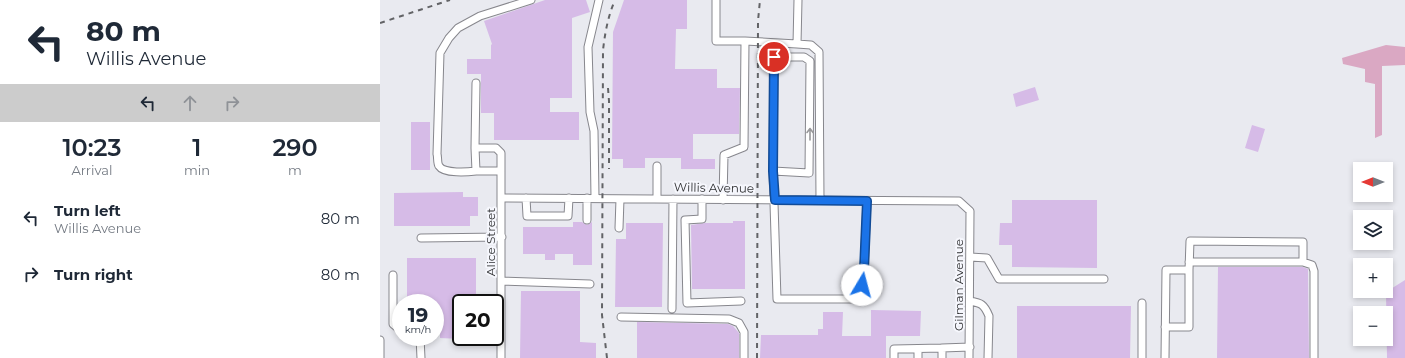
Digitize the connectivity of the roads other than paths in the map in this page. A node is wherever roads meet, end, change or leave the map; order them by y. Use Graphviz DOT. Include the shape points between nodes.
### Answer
graph roads {
  1 [pos="531,0"];
  2 [pos="599,0"];
  3 [pos="716,0"];
  4 [pos="798,0"];
  5 [pos="745,42"];
  6 [pos="798,44"];
  7 [pos="476,83"];
  8 [pos="475,148"];
  9 [pos="657,166"];
  10 [pos="476,171"];
  11 [pos="501,171"];
  12 [pos="773,171"];
  13 [pos="502,198"];
  14 [pos="526,198"];
  15 [pos="569,198"];
  16 [pos="591,198"];
  17 [pos="620,198"];
  18 [pos="657,199"];
  19 [pos="673,199"];
  20 [pos="702,199"];
  21 [pos="723,200"];
  22 [pos="775,200"];
  23 [pos="820,200"];
  24 [pos="867,201"];
  25 [pos="970,211"];
  26 [pos="587,220"];
  27 [pos="619,228"];
  28 [pos="502,236"];
  29 [pos="421,238"];
  30 [pos="970,258"];
  31 [pos="1189,262"];
  32 [pos="1303,262"];
  33 [pos="1189,270"];
  34 [pos="393,275"];
  35 [pos="1104,279"];
  36 [pos="501,281"];
  37 [pos="590,284"];
  38 [pos="393,294"];
  39 [pos="741,301"];
  40 [pos="970,301"];
  41 [pos="1142,302"];
  42 [pos="672,309"];
  43 [pos="621,317"];
  44 [pos="1165,327"];
  45 [pos="380,340"];
  46 [pos="420,346"];
  47 [pos="970,347"];
  48 [pos="942,348"];
  49 [pos="918,349"];
  50 [pos="380,358"];
  51 [pos="421,358"];
  52 [pos="501,358"];
  53 [pos="744,358"];
  54 [pos="894,358"];
  55 [pos="918,358"];
  56 [pos="942,358"];
  57 [pos="970,358"];
  58 [pos="988,358"];
  59 [pos="1142,358"];
  60 [pos="1165,358"];
  61 [pos="1314,358"];
  1 -- 10 [label="street" via="480,16 458,28 440,53 437,154 439,166 443,170"];
  2 -- 16 [label="street" via="588,47 590,112 594,131"];
  3 -- 5 [label="street" via="716,41"];
  4 -- 6 [label="street"];
  5 -- 6 [label="street"];
  5 -- 21 [label="street" via="744,147 724,155"];
  6 -- 23 [label="street" via="810,45 819,52"];
  7 -- 8 [label="street"];
  8 -- 10 [label="street"];
  8 -- 11 [label="street, Alice Street" via="496,148 501,153"];
  9 -- 18 [label="street"];
  10 -- 11 [label="street"];
  11 -- 13 [label="street, Alice Street"];
  12 -- 12 [label="street, one-way" via="809,173 810,61 804,57 774,57"];
  12 -- 22 [label="street"];
  13 -- 14 [label="street, Willis Avenue"];
  13 -- 28 [label="street, Alice Street"];
  14 -- 15 [label="street, Willis Avenue"];
  14 -- 15 [label="street" via="527,216 568,216"];
  15 -- 16 [label="street, Willis Avenue"];
  16 -- 17 [label="street, Willis Avenue"];
  16 -- 26 [label="street"];
  17 -- 18 [label="street, Willis Avenue"];
  17 -- 27 [label="street"];
  18 -- 19 [label="street, Willis Avenue"];
  19 -- 20 [label="street, Willis Avenue"];
  19 -- 42 [label="street"];
  20 -- 21 [label="street, Willis Avenue"];
  20 -- 39 [label="street" via="702,219 685,220 686,302"];
  21 -- 22 [label="street, Willis Avenue"];
  22 -- 23 [label="street, Willis Avenue"];
  22 -- 24 [label="street" via="777,299 859,299 864,270"];
  23 -- 24 [label="street, Willis Avenue"];
  24 -- 25 [label="street, Willis Avenue" via="959,201"];
  25 -- 30 [label="street, Gilman Avenue"];
  28 -- 29 [label="street"];
  28 -- 36 [label="street, Alice Street"];
  30 -- 35 [label="street" via="987,258 999,279"];
  30 -- 40 [label="street, Gilman Avenue"];
  31 -- 32 [label="street"];
  31 -- 32 [label="street" via="1190,241 1303,242"];
  31 -- 33 [label="street"];
  32 -- 61 [label="street" via="1312,265 1314,271"];
  33 -- 44 [label="street" via="1166,270"];
  33 -- 44 [label="street" via="1189,327"];
  34 -- 38 [label="street"];
  36 -- 37 [label="street"];
  36 -- 52 [label="street, Alice Street"];
  40 -- 47 [label="street, Gilman Avenue"];
  40 -- 58 [label="street" via="981,303 989,316"];
  41 -- 59 [label="street"];
  43 -- 53 [label="street" via="729,319 739,323 744,332"];
  44 -- 60 [label="street"];
  45 -- 50 [label="street"];
  46 -- 51 [label="street"];
  47 -- 48 [label="street"];
  47 -- 57 [label="street, Gilman Avenue"];
  48 -- 49 [label="street"];
  48 -- 56 [label="street"];
  49 -- 54 [label="street" via="894,349"];
  49 -- 55 [label="street"];
}
